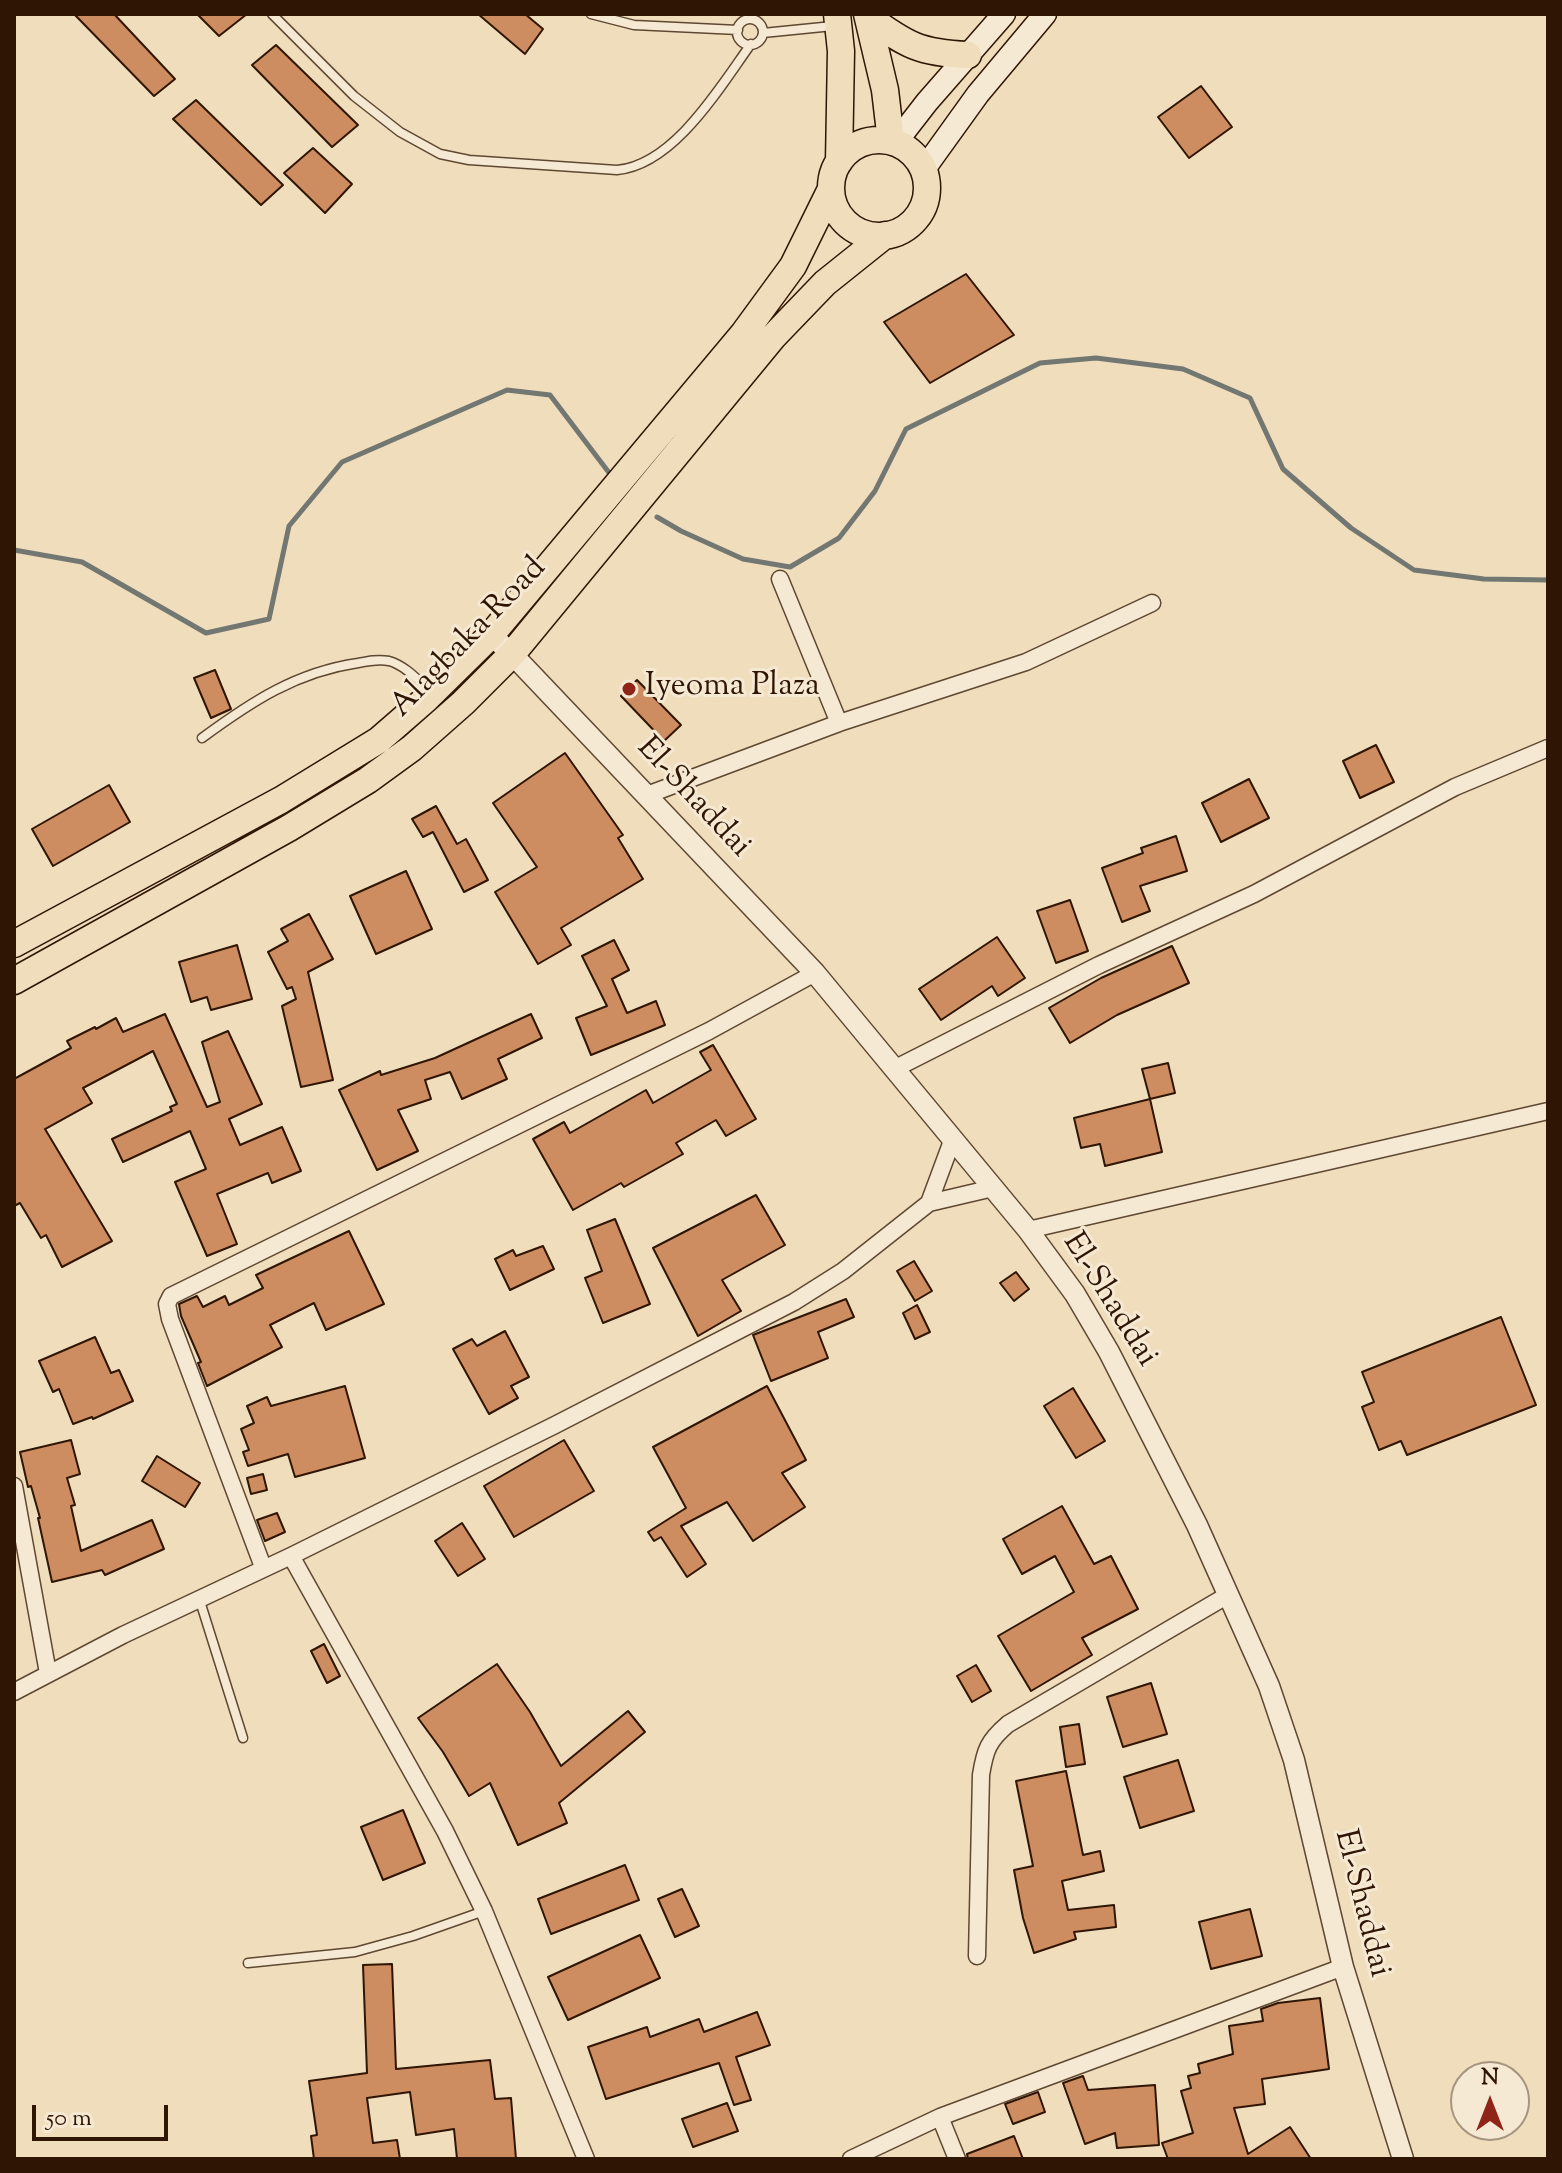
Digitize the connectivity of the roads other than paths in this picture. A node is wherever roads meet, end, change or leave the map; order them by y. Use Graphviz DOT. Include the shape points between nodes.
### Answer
graph roads {
  1 [pos="272,14"];
  2 [pos="591,14"];
  3 [pos="1004,14"];
  4 [pos="1045,14"];
  5 [pos="748,16"];
  6 [pos="868,16"];
  7 [pos="837,20"];
  8 [pos="738,30"];
  9 [pos="763,33"];
  10 [pos="751,44"];
  11 [pos="968,55"];
  12 [pos="893,142"];
  13 [pos="839,162"];
  14 [pos="924,169"];
  15 [pos="831,189"];
  16 [pos="885,235"];
  17 [pos="780,579"];
  18 [pos="1152,603"];
  19 [pos="491,635"];
  20 [pos="512,654"];
  21 [pos="432,693"];
  22 [pos="839,723"];
  23 [pos="202,738"];
  24 [pos="1548,748"];
  25 [pos="647,795"];
  26 [pos="14,944"];
  27 [pos="815,973"];
  28 [pos="14,981"];
  29 [pos="894,1069"];
  30 [pos="1548,1111"];
  31 [pos="952,1141"];
  32 [pos="993,1188"];
  33 [pos="929,1203"];
  34 [pos="1028,1230"];
  35 [pos="14,1486"];
  36 [pos="291,1556"];
  37 [pos="263,1567"];
  38 [pos="1228,1595"];
  39 [pos="199,1598"];
  40 [pos="48,1673"];
  41 [pos="14,1692"];
  42 [pos="243,1738"];
  43 [pos="484,1911"];
  44 [pos="977,1956"];
  45 [pos="248,1963"];
  46 [pos="1343,1967"];
  47 [pos="940,2117"];
  48 [pos="586,2159"];
  49 [pos="851,2159"];
  50 [pos="957,2159"];
  51 [pos="1403,2159"];
  1 -- 10 [label="lane" via="354,96 400,132 440,154 587,168 633,169 649,162 705,107"];
  2 -- 8 [label="lane" via="634,25"];
  3 -- 11 [label="main road"];
  4 -- 14 [label="main road"];
  5 -- 8 [label="lane"];
  5 -- 9 [label="lane" via="760,23"];
  6 -- 11 [label="main road" via="912,47 932,54"];
  6 -- 12 [label="main road"];
  7 -- 9 [label="lane"];
  7 -- 13 [label="main road"];
  8 -- 10 [label="lane" via="741,40"];
  9 -- 10 [label="lane"];
  11 -- 12 [label="main road"];
  12 -- 13 [label="main road" via="862,143"];
  12 -- 14 [label="main road" via="912,153"];
  13 -- 15 [label="main road"];
  14 -- 16 [label="main road" via="928,183 921,212 912,223"];
  15 -- 16 [label="main road" via="842,218 869,234"];
  15 -- 19 [label="main road, Alagbaka Road" via="793,266 744,333"];
  16 -- 20 [label="main road, Alagbaka Road" via="825,283 773,337"];
  17 -- 22 [label="street"];
  18 -- 22 [label="street" via="1026,662"];
  19 -- 20 [label="street, El-Shaddai"];
  19 -- 21 [label="main road, Alagbaka Road"];
  20 -- 25 [label="street, El-Shaddai"];
  20 -- 28 [label="main road, Alagbaka Road" via="412,748 368,780"];
  21 -- 23 [label="lane" via="391,662 339,666 255,699"];
  21 -- 26 [label="main road, Alagbaka Road" via="379,740 281,800"];
  22 -- 25 [label="street"];
  24 -- 29 [label="street" via="1455,787 1254,894"];
  25 -- 27 [label="street, El-Shaddai"];
  27 -- 29 [label="street, El-Shaddai"];
  27 -- 37 [label="street" via="709,1031 171,1296 170,1319"];
  29 -- 31 [label="street, El-Shaddai"];
  30 -- 34 [label="street"];
  31 -- 32 [label="street, El-Shaddai"];
  31 -- 33 [label="street"];
  32 -- 33 [label="street"];
  32 -- 34 [label="street, El-Shaddai"];
  33 -- 36 [label="street" via="794,1302"];
  34 -- 38 [label="street, El-Shaddai" via="1109,1352"];
  35 -- 40 [label="street"];
  36 -- 37 [label="street"];
  36 -- 43 [label="street"];
  37 -- 39 [label="street"];
  38 -- 44 [label="street" via="993,1737 981,1775"];
  38 -- 46 [label="street, El-Shaddai" via="1269,1686 1294,1760"];
  39 -- 40 [label="street"];
  39 -- 42 [label="lane"];
  40 -- 41 [label="street"];
  43 -- 45 [label="lane" via="355,1952"];
  43 -- 48 [label="street"];
  46 -- 47 [label="street"];
  46 -- 51 [label="street, El-Shaddai"];
  47 -- 49 [label="street"];
  47 -- 50 [label="street"];
}
